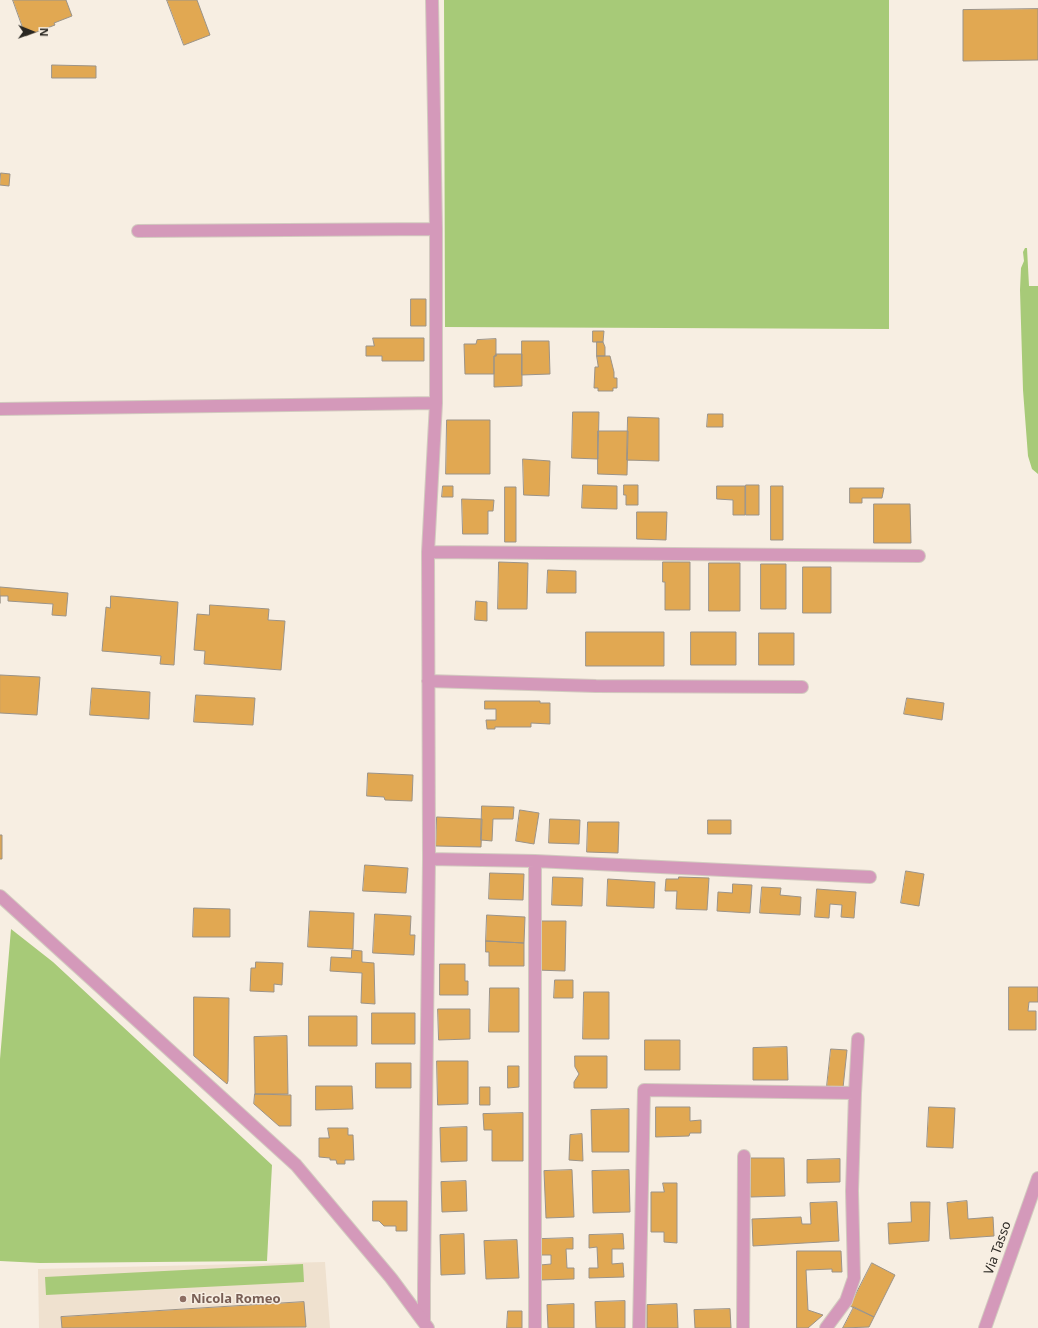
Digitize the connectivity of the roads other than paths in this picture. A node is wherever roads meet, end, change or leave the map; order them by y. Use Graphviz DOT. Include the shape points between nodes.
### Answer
graph roads {
  1 [pos="432,0"];
  2 [pos="436,229"];
  3 [pos="138,231"];
  4 [pos="436,403"];
  5 [pos="0,409"];
  6 [pos="428,552"];
  7 [pos="919,556"];
  8 [pos="428,681"];
  9 [pos="802,687"];
  10 [pos="429,859"];
  11 [pos="535,861"];
  12 [pos="870,877"];
  13 [pos="0,896"];
  14 [pos="858,1039"];
  15 [pos="855,1093"];
  16 [pos="744,1156"];
  17 [pos="1038,1178"];
  18 [pos="426,1325"];
  19 [pos="535,1328"];
  20 [pos="639,1328"];
  21 [pos="743,1328"];
  22 [pos="826,1328"];
  23 [pos="985,1328"];
  1 -- 2 [label="street"];
  2 -- 3 [label="street"];
  2 -- 4 [label="street"];
  4 -- 5 [label="street"];
  4 -- 6 [label="street"];
  6 -- 7 [label="street"];
  6 -- 8 [label="street"];
  8 -- 9 [label="street" via="596,686"];
  8 -- 10 [label="street"];
  10 -- 11 [label="street"];
  10 -- 18 [label="street" via="424,1285"];
  11 -- 12 [label="street"];
  11 -- 19 [label="street"];
  13 -- 18 [label="street" via="296,1165"];
  14 -- 15 [label="street"];
  15 -- 20 [label="street" via="644,1090"];
  15 -- 22 [label="street" via="852,1190 854,1278 846,1301"];
  16 -- 21 [label="street"];
  17 -- 23 [label="street, Via Tasso"];
}
